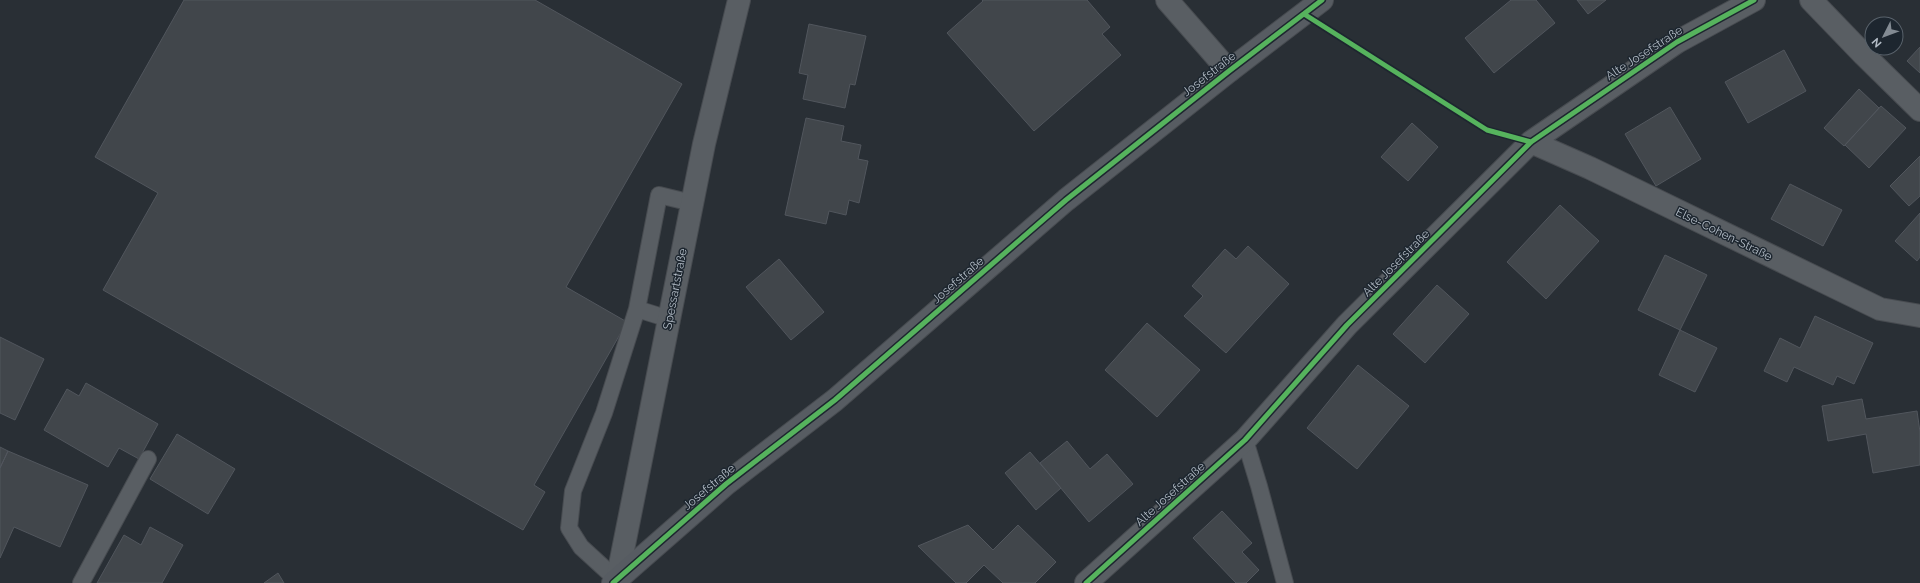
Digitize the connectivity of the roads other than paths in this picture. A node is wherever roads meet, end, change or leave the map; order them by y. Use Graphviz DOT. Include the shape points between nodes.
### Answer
graph roads {
  1 [pos="739,0"];
  2 [pos="1167,0"];
  3 [pos="1322,0"];
  4 [pos="1754,0"];
  5 [pos="1811,0"];
  6 [pos="1228,71"];
  7 [pos="1920,110"];
  8 [pos="1531,142"];
  9 [pos="692,203"];
  10 [pos="637,309"];
  11 [pos="1920,316"];
  12 [pos="668,319"];
  13 [pos="1245,440"];
  14 [pos="148,459"];
  15 [pos="615,581"];
  16 [pos="81,583"];
  17 [pos="1086,583"];
  18 [pos="1285,583"];
  1 -- 9 [label="street, Spessartstraße"];
  2 -- 6 [label="street"];
  3 -- 6 [label="street, Josefstraße"];
  4 -- 8 [label="street, Alte Josefstraße" via="1677,42"];
  5 -- 7 [label="street"];
  6 -- 15 [label="street, Josefstraße" via="1066,200 834,400 726,484"];
  8 -- 11 [label="street, Else-Cohen-Straße" via="1590,168 1880,309"];
  8 -- 13 [label="street, Alte Josefstraße" via="1347,325"];
  9 -- 10 [label="lane" via="659,195"];
  9 -- 12 [label="street, Spessartstraße"];
  10 -- 12 [label="lane"];
  10 -- 15 [label="lane" via="604,413 573,492 569,528 581,548"];
  12 -- 15 [label="street, Spessartstraße"];
  13 -- 17 [label="street, Alte Josefstraße"];
  13 -- 18 [label="lane"];
  14 -- 16 [label="lane"];
}
